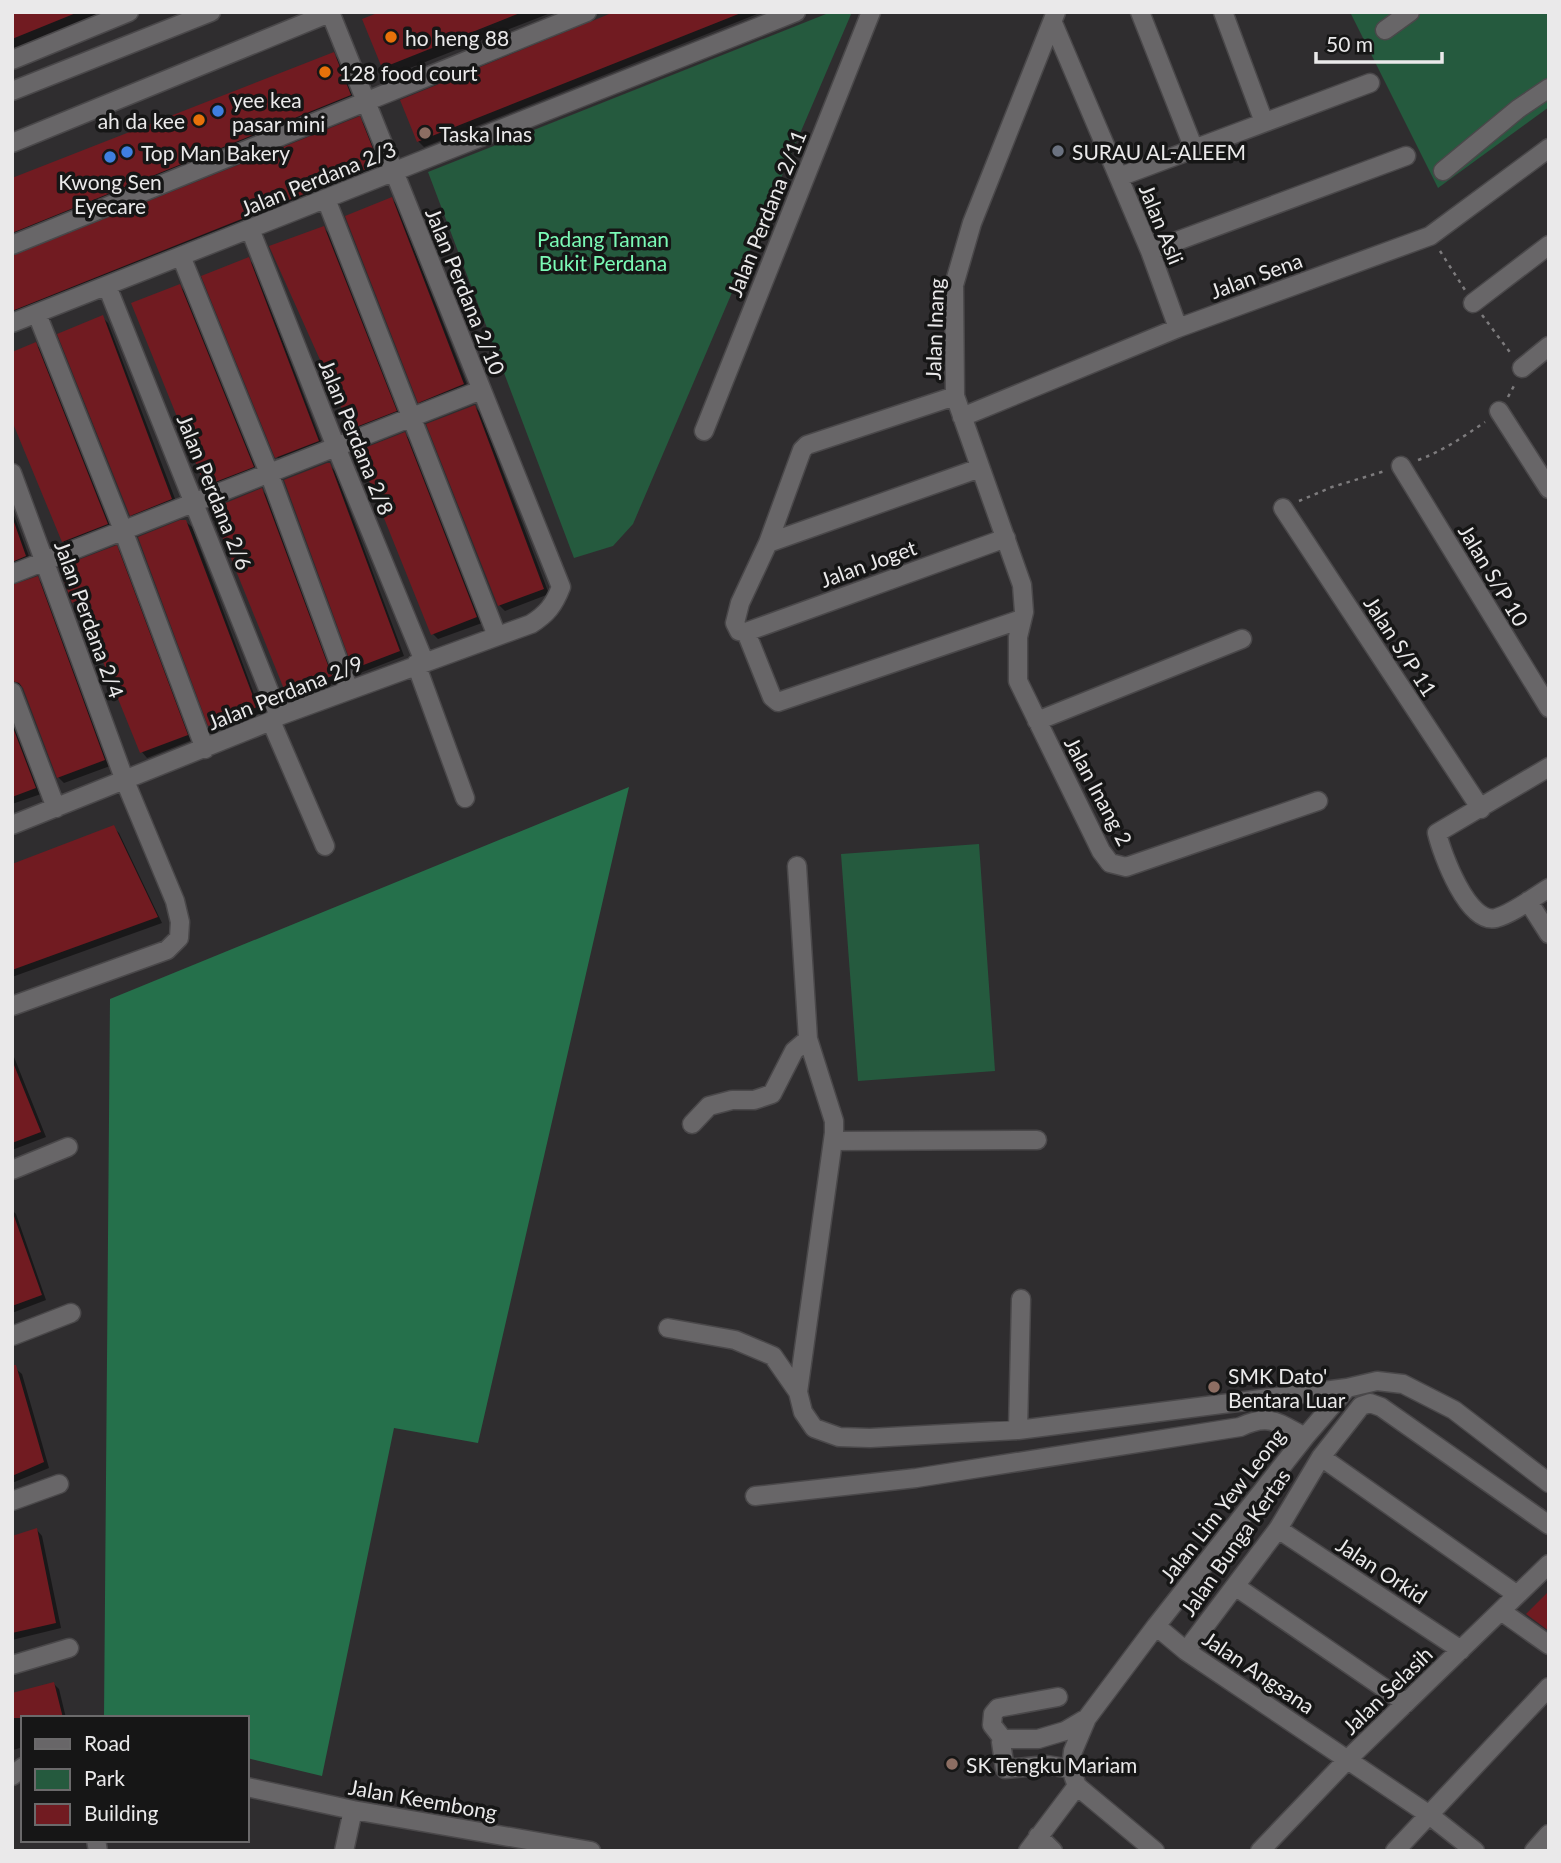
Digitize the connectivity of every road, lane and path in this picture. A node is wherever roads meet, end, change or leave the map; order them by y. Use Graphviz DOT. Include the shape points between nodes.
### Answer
graph roads {
  1 [pos="129,12"];
  2 [pos="137,12"];
  3 [pos="211,12"];
  4 [pos="587,12"];
  5 [pos="796,12"];
  6 [pos="871,12"];
  7 [pos="1140,12"];
  8 [pos="1223,12"];
  9 [pos="1410,12"];
  10 [pos="331,13"];
  11 [pos="1054,18"];
  12 [pos="1385,30"];
  13 [pos="146,37"];
  14 [pos="12,60"];
  15 [pos="1370,83"];
  16 [pos="1549,88"];
  17 [pos="12,91"];
  18 [pos="366,102"];
  19 [pos="1264,122"];
  20 [pos="12,143"];
  21 [pos="1549,148"];
  22 [pos="1194,149"];
  23 [pos="1406,156"];
  24 [pos="1443,171"];
  25 [pos="394,172"];
  26 [pos="1119,177"];
  27 [pos="326,199"];
  28 [pos="250,229"];
  29 [pos="12,245"];
  30 [pos="1549,245"];
  31 [pos="1150,251"];
  32 [pos="181,257"];
  33 [pos="107,286"];
  34 [pos="1473,303"];
  35 [pos="37,314"];
  36 [pos="12,323"];
  37 [pos="1178,328"];
  38 [pos="1549,346"];
  39 [pos="1522,368"];
  40 [pos="481,390"];
  41 [pos="955,396"];
  42 [pos="1499,411"];
  43 [pos="962,417"];
  44 [pos="411,418"];
  45 [pos="704,431"];
  46 [pos="335,447"];
  47 [pos="1401,466"];
  48 [pos="980,468"];
  49 [pos="12,473"];
  50 [pos="270,473"];
  51 [pos="1549,489"];
  52 [pos="195,502"];
  53 [pos="1283,508"];
  54 [pos="123,530"];
  55 [pos="1006,538"];
  56 [pos="768,543"];
  57 [pos="45,561"];
  58 [pos="12,574"];
  59 [pos="561,587"];
  60 [pos="1023,616"];
  61 [pos="746,632"];
  62 [pos="497,636"];
  63 [pos="1242,639"];
  64 [pos="420,662"];
  65 [pos="349,690"];
  66 [pos="12,692"];
  67 [pos="1549,708"];
  68 [pos="275,719"];
  69 [pos="1037,721"];
  70 [pos="205,749"];
  71 [pos="1549,767"];
  72 [pos="125,781"];
  73 [pos="465,798"];
  74 [pos="1318,801"];
  75 [pos="56,808"];
  76 [pos="1481,809"];
  77 [pos="12,825"];
  78 [pos="325,846"];
  79 [pos="797,866"];
  80 [pos="1549,888"];
  81 [pos="1528,901"];
  82 [pos="1549,934"];
  83 [pos="12,1006"];
  84 [pos="808,1039"];
  85 [pos="692,1124"];
  86 [pos="1037,1140"];
  87 [pos="833,1141"];
  88 [pos="68,1147"];
  89 [pos="12,1170"];
  90 [pos="1021,1299"];
  91 [pos="71,1313"];
  92 [pos="668,1328"];
  93 [pos="12,1336"];
  94 [pos="1347,1388"];
  95 [pos="798,1392"];
  96 [pos="1018,1430"];
  97 [pos="1305,1437"];
  98 [pos="1321,1457"];
  99 [pos="1549,1483"];
  100 [pos="59,1484"];
  101 [pos="755,1496"];
  102 [pos="12,1501"];
  103 [pos="1549,1525"];
  104 [pos="1278,1529"];
  105 [pos="1549,1564"];
  106 [pos="1235,1586"];
  107 [pos="1516,1594"];
  108 [pos="1501,1611"];
  109 [pos="1156,1626"];
  110 [pos="1549,1645"];
  111 [pos="69,1648"];
  112 [pos="1461,1650"];
  113 [pos="1186,1651"];
  114 [pos="12,1665"];
  115 [pos="1549,1687"];
  116 [pos="1058,1697"];
  117 [pos="1406,1703"];
  118 [pos="1087,1718"];
  119 [pos="1003,1739"];
  120 [pos="1347,1760"];
  121 [pos="1074,1778"];
  122 [pos="248,1787"];
  123 [pos="353,1810"];
  124 [pos="1428,1814"];
  125 [pos="1549,1834"];
  126 [pos="1033,1843"];
  127 [pos="344,1851"];
  128 [pos="592,1851"];
  129 [pos="1053,1851"];
  130 [pos="1156,1851"];
  131 [pos="1260,1851"];
  132 [pos="1395,1851"];
  133 [pos="1475,1851"];
  134 [pos="1534,1851"];
  1 -- 14 [label="street"];
  2 -- 13 [label="street"];
  3 -- 13 [label="street"];
  4 -- 18 [label="street"];
  5 -- 25 [label="street, Jalan Perdana 2/3"];
  6 -- 45 [label="street, Jalan Perdana 2/11"];
  7 -- 22 [label="street"];
  8 -- 19 [label="street"];
  9 -- 12 [label="street"];
  10 -- 18 [label="street, Jalan Perdana 2/10"];
  10 -- 20 [label="street"];
  11 -- 26 [label="street, Jalan Asli"];
  11 -- 41 [label="street, Jalan Inang" via="960,258 954,285"];
  13 -- 17 [label="street"];
  15 -- 19 [label="street"];
  16 -- 24 [label="street"];
  18 -- 25 [label="street, Jalan Perdana 2/10"];
  18 -- 29 [label="street"];
  19 -- 22 [label="street"];
  21 -- 37 [label="street, Jalan Sena" via="1430,236"];
  22 -- 26 [label="street"];
  23 -- 31 [label="street"];
  25 -- 27 [label="street, Jalan Perdana 2/3"];
  25 -- 40 [label="street, Jalan Perdana 2/10"];
  26 -- 31 [label="street, Jalan Asli"];
  27 -- 28 [label="street, Jalan Perdana 2/3"];
  27 -- 44 [label="street"];
  28 -- 32 [label="street, Jalan Perdana 2/3"];
  28 -- 46 [label="street, Jalan Perdana 2/8"];
  30 -- 34 [label="street"];
  31 -- 37 [label="street, Jalan Asli"];
  32 -- 33 [label="street, Jalan Perdana 2/3"];
  32 -- 50 [label="street"];
  33 -- 35 [label="street, Jalan Perdana 2/3"];
  33 -- 52 [label="street, Jalan Perdana 2/6"];
  35 -- 36 [label="street, Jalan Perdana 2/3"];
  35 -- 54 [label="street"];
  37 -- 43 [label="street, Jalan Sena"];
  38 -- 39 [label="street"];
  39 -- 42 [label="path"];
  40 -- 44 [label="street"];
  40 -- 59 [label="street, Jalan Perdana 2/10"];
  41 -- 43 [label="street, Jalan Inang"];
  41 -- 56 [label="street" via="807,444"];
  42 -- 47 [label="path" via="1459,440"];
  42 -- 51 [label="street"];
  43 -- 48 [label="street, Jalan Inang"];
  44 -- 46 [label="street"];
  44 -- 62 [label="street"];
  46 -- 50 [label="street"];
  46 -- 64 [label="street, Jalan Perdana 2/8"];
  47 -- 53 [label="path"];
  47 -- 67 [label="street, Jalan S/P 10"];
  48 -- 55 [label="street, Jalan Inang"];
  48 -- 56 [label="street"];
  49 -- 57 [label="street, Jalan Perdana 2/4"];
  50 -- 52 [label="street"];
  50 -- 65 [label="street"];
  52 -- 54 [label="street"];
  52 -- 68 [label="street, Jalan Perdana 2/6"];
  53 -- 76 [label="street, Jalan S/P 11"];
  54 -- 57 [label="street"];
  54 -- 70 [label="street"];
  55 -- 60 [label="street, Jalan Inang" via="1022,585"];
  55 -- 61 [label="street, Jalan Joget"];
  56 -- 61 [label="street" via="735,623 739,631"];
  57 -- 58 [label="street"];
  57 -- 72 [label="street, Jalan Perdana 2/4"];
  59 -- 62 [label="street, Jalan Perdana 2/9" via="545,615"];
  60 -- 61 [label="street" via="778,702"];
  60 -- 69 [label="street, Jalan Inang 2" via="1018,681"];
  62 -- 64 [label="street, Jalan Perdana 2/9"];
  63 -- 69 [label="street"];
  64 -- 65 [label="street, Jalan Perdana 2/9"];
  64 -- 73 [label="street, Jalan Perdana 2/8"];
  65 -- 68 [label="street, Jalan Perdana 2/9"];
  66 -- 75 [label="street"];
  68 -- 70 [label="street, Jalan Perdana 2/9"];
  68 -- 78 [label="street, Jalan Perdana 2/6"];
  69 -- 74 [label="street, Jalan Inang 2" via="1110,863 1126,867"];
  70 -- 72 [label="street, Jalan Perdana 2/9"];
  71 -- 76 [label="street"];
  72 -- 75 [label="street, Jalan Perdana 2/9"];
  72 -- 83 [label="street, Jalan Perdana 2/4" via="175,901 179,938 167,950"];
  75 -- 77 [label="street, Jalan Perdana 2/9"];
  76 -- 81 [label="street" via="1437,833 1453,879 1486,919"];
  79 -- 84 [label="street"];
  80 -- 81 [label="street"];
  81 -- 82 [label="street"];
  84 -- 85 [label="street" via="794,1051 772,1094 709,1106"];
  84 -- 87 [label="street" via="834,1121"];
  86 -- 87 [label="street"];
  87 -- 95 [label="street"];
  88 -- 89 [label="street"];
  90 -- 96 [label="street"];
  91 -- 93 [label="street"];
  92 -- 95 [label="street" via="735,1340 774,1356"];
  94 -- 96 [label="street"];
  94 -- 97 [label="street, Jalan Lim Yew Leong"];
  94 -- 99 [label="street" via="1377,1381 1403,1384 1454,1410"];
  95 -- 96 [label="street" via="803,1412 814,1428 839,1437"];
  97 -- 101 [label="street" via="1262,1419 1240,1427 916,1478"];
  97 -- 109 [label="street, Jalan Lim Yew Leong"];
  98 -- 103 [label="street, Jalan Bunga Kertas" via="1353,1413 1370,1403"];
  98 -- 104 [label="street, Jalan Bunga Kertas"];
  98 -- 107 [label="street"];
  100 -- 102 [label="street"];
  104 -- 106 [label="street, Jalan Bunga Kertas"];
  104 -- 112 [label="street, Jalan Orkid"];
  105 -- 107 [label="street, Jalan Selasih"];
  106 -- 113 [label="street, Jalan Bunga Kertas"];
  106 -- 117 [label="street"];
  107 -- 108 [label="street, Jalan Selasih"];
  108 -- 110 [label="street"];
  108 -- 112 [label="street, Jalan Selasih"];
  109 -- 113 [label="street, Jalan Angsana"];
  109 -- 118 [label="street, Jalan Lim Yew Leong"];
  111 -- 114 [label="street"];
  112 -- 117 [label="street, Jalan Selasih"];
  113 -- 120 [label="street, Jalan Angsana"];
  115 -- 124 [label="street"];
  116 -- 119 [label="street" via="998,1708 992,1725"];
  117 -- 120 [label="street, Jalan Selasih"];
  118 -- 119 [label="street" via="1038,1739"];
  118 -- 121 [label="street, Jalan Lim Yew Leong" via="1073,1751"];
  119 -- 121 [label="street" via="1005,1769 1047,1765"];
  120 -- 124 [label="street, Jalan Angsana"];
  120 -- 131 [label="street, Jalan Selasih"];
  121 -- 126 [label="street, Jalan Lim Yew Leong"];
  121 -- 130 [label="street"];
  122 -- 123 [label="street, Jalan Keembong"];
  123 -- 127 [label="street"];
  123 -- 128 [label="street, Jalan Keembong"];
  124 -- 132 [label="street"];
  124 -- 133 [label="street, Jalan Angsana"];
  125 -- 134 [label="street"];
  126 -- 129 [label="street"];
}
